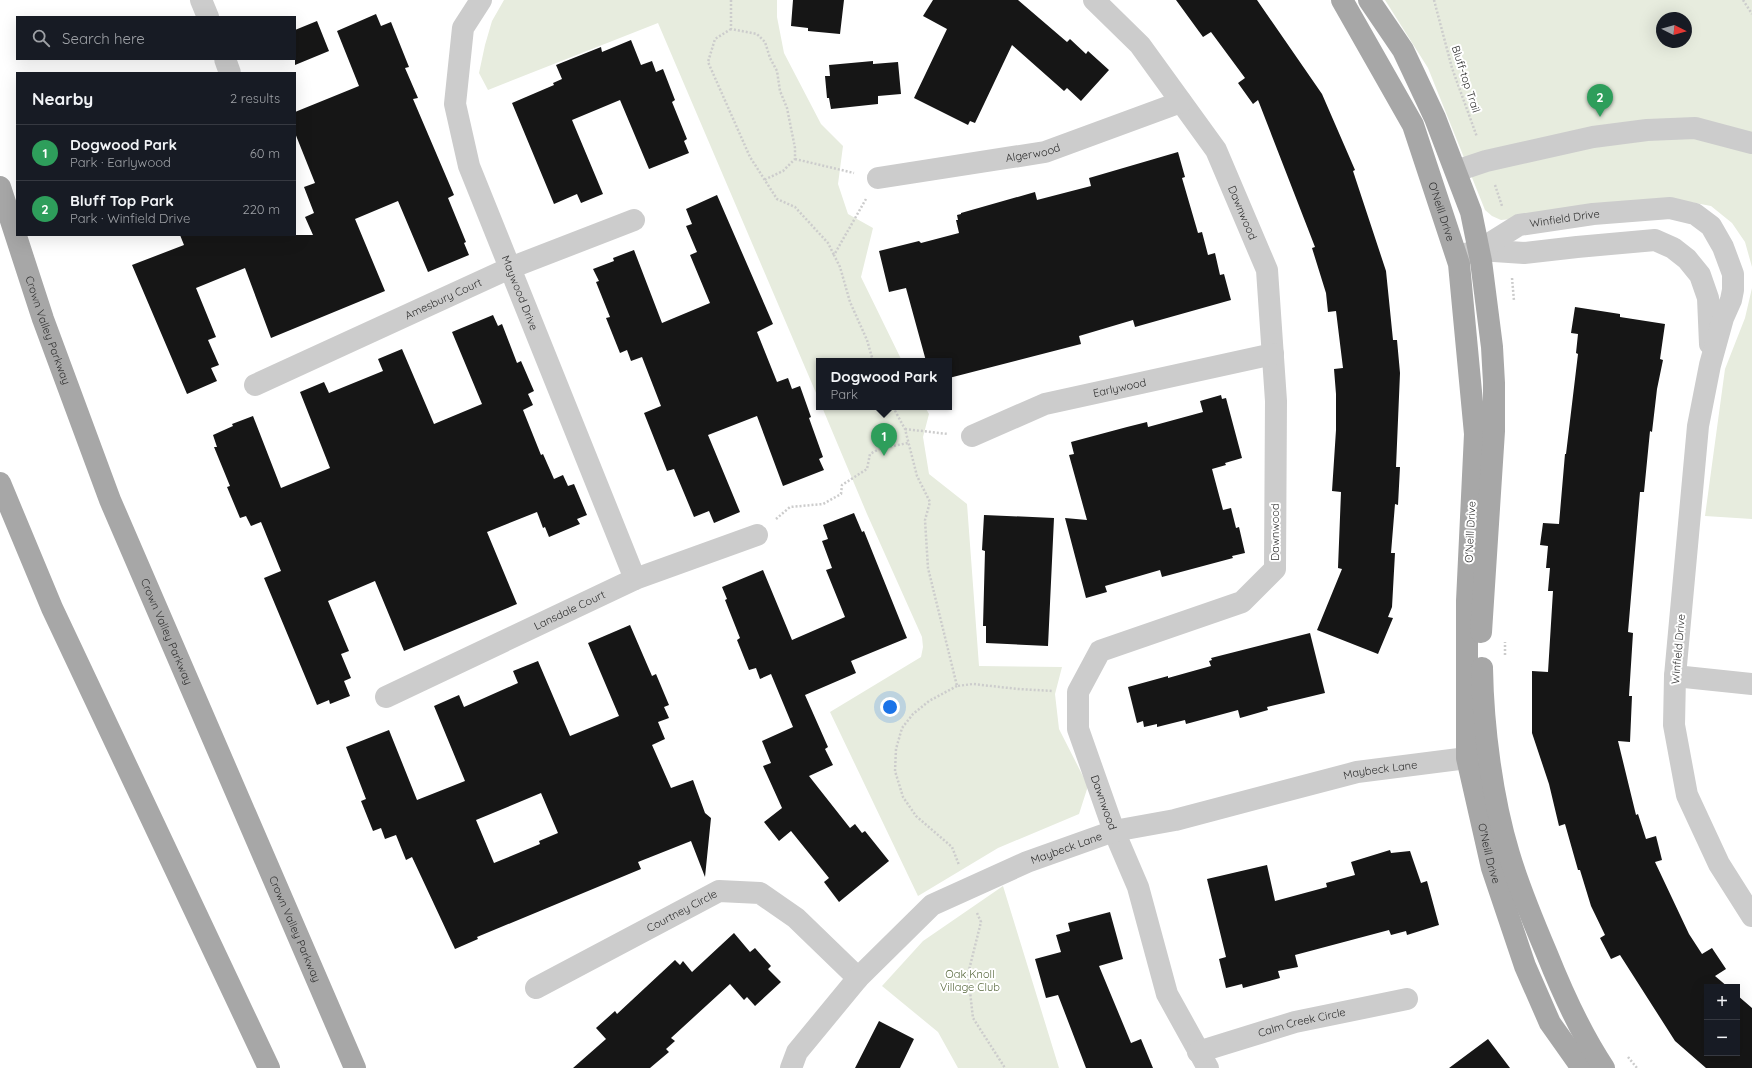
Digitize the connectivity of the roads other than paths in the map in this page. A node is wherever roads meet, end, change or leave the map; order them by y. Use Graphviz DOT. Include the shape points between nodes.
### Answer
graph roads {
  1 [pos="201,0"];
  2 [pos="481,0"];
  3 [pos="1094,0"];
  4 [pos="1342,0"];
  5 [pos="1369,0"];
  6 [pos="208,16"];
  7 [pos="225,60"];
  8 [pos="230,72"];
  9 [pos="1181,102"];
  10 [pos="1752,143"];
  11 [pos="1456,171"];
  12 [pos="878,178"];
  13 [pos="0,187"];
  14 [pos="634,220"];
  15 [pos="1508,242"];
  16 [pos="1479,250"];
  17 [pos="1457,256"];
  18 [pos="510,268"];
  19 [pos="1273,354"];
  20 [pos="1710,365"];
  21 [pos="255,385"];
  22 [pos="972,436"];
  23 [pos="0,483"];
  24 [pos="757,535"];
  25 [pos="636,579"];
  26 [pos="1675,676"];
  27 [pos="1752,684"];
  28 [pos="386,697"];
  29 [pos="1488,751"];
  30 [pos="1467,758"];
  31 [pos="1114,830"];
  32 [pos="1752,916"];
  33 [pos="858,978"];
  34 [pos="536,988"];
  35 [pos="1407,998"];
  36 [pos="1203,1060"];
  37 [pos="269,1068"];
  38 [pos="355,1068"];
  39 [pos="791,1068"];
  40 [pos="1582,1068"];
  41 [pos="1604,1068"];
  1 -- 6 [label="street"];
  2 -- 18 [label="street, Maywood Drive" via="463,28 455,104 469,166"];
  3 -- 9 [label="street, Dawnwood" via="1140,45"];
  4 -- 17 [label="main road, O'Neill Drive" via="1413,125"];
  5 -- 11 [label="main road, O'Neill Drive" via="1403,50 1435,118"];
  7 -- 8 [label="street"];
  9 -- 12 [label="street, Algerwood" via="1045,152"];
  9 -- 19 [label="street, Dawnwood" via="1216,150 1267,270"];
  10 -- 11 [label="street" via="1695,128 1647,130 1593,137 1486,161"];
  11 -- 16 [label="main road, O'Neill Drive" via="1471,212"];
  13 -- 38 [label="main road, Crown Valley Parkway" via="43,319 110,500"];
  14 -- 18 [label="street, Amesbury Court"];
  15 -- 16 [label="street, Winfield Drive"];
  15 -- 20 [label="street, Winfield Drive" via="1524,253 1655,240 1673,248 1687,259 1700,275 1708,298"];
  15 -- 20 [label="street, Winfield Drive" via="1519,225 1593,214 1670,208 1695,214 1711,226 1723,247 1733,274 1731,300"];
  16 -- 17 [label="street, Winfield Drive"];
  16 -- 29 [label="main road, O'Neill Drive" via="1492,347 1494,383 1494,431 1481,633 1482,695"];
  17 -- 30 [label="main road, O'Neill Drive" via="1475,434 1467,601"];
  18 -- 21 [label="street, Amesbury Court"];
  18 -- 25 [label="street, Maywood Drive"];
  19 -- 22 [label="street, Earlywood" via="1045,404"];
  19 -- 31 [label="street, Dawnwood" via="1276,401 1275,569 1242,602 1100,651 1078,692 1078,729"];
  20 -- 26 [label="street, Winfield Drive" via="1698,426"];
  23 -- 37 [label="main road" via="52,608"];
  24 -- 25 [label="street, Lansdale Court"];
  25 -- 28 [label="street, Lansdale Court"];
  26 -- 27 [label="street"];
  26 -- 32 [label="street, Winfield Drive" via="1674,725 1687,795 1719,864"];
  29 -- 30 [label="street, Maybeck Lane"];
  29 -- 41 [label="main road, O'Neill Drive" via="1509,854 1532,919 1568,1006"];
  30 -- 31 [label="street, Maybeck Lane" via="1357,772 1175,820"];
  30 -- 40 [label="main road, O'Neill Drive" via="1492,868 1525,966 1550,1022"];
  31 -- 33 [label="street, Maybeck Lane" via="1027,862 932,905"];
  31 -- 36 [label="street, Dawnwood" via="1138,887 1167,994"];
  33 -- 34 [label="street, Courtney Circle" via="796,918 760,893 718,891"];
  33 -- 39 [label="street, Maybeck Lane" via="797,1052"];
  35 -- 36 [label="street, Calm Creek Circle" via="1295,1022"];
}
